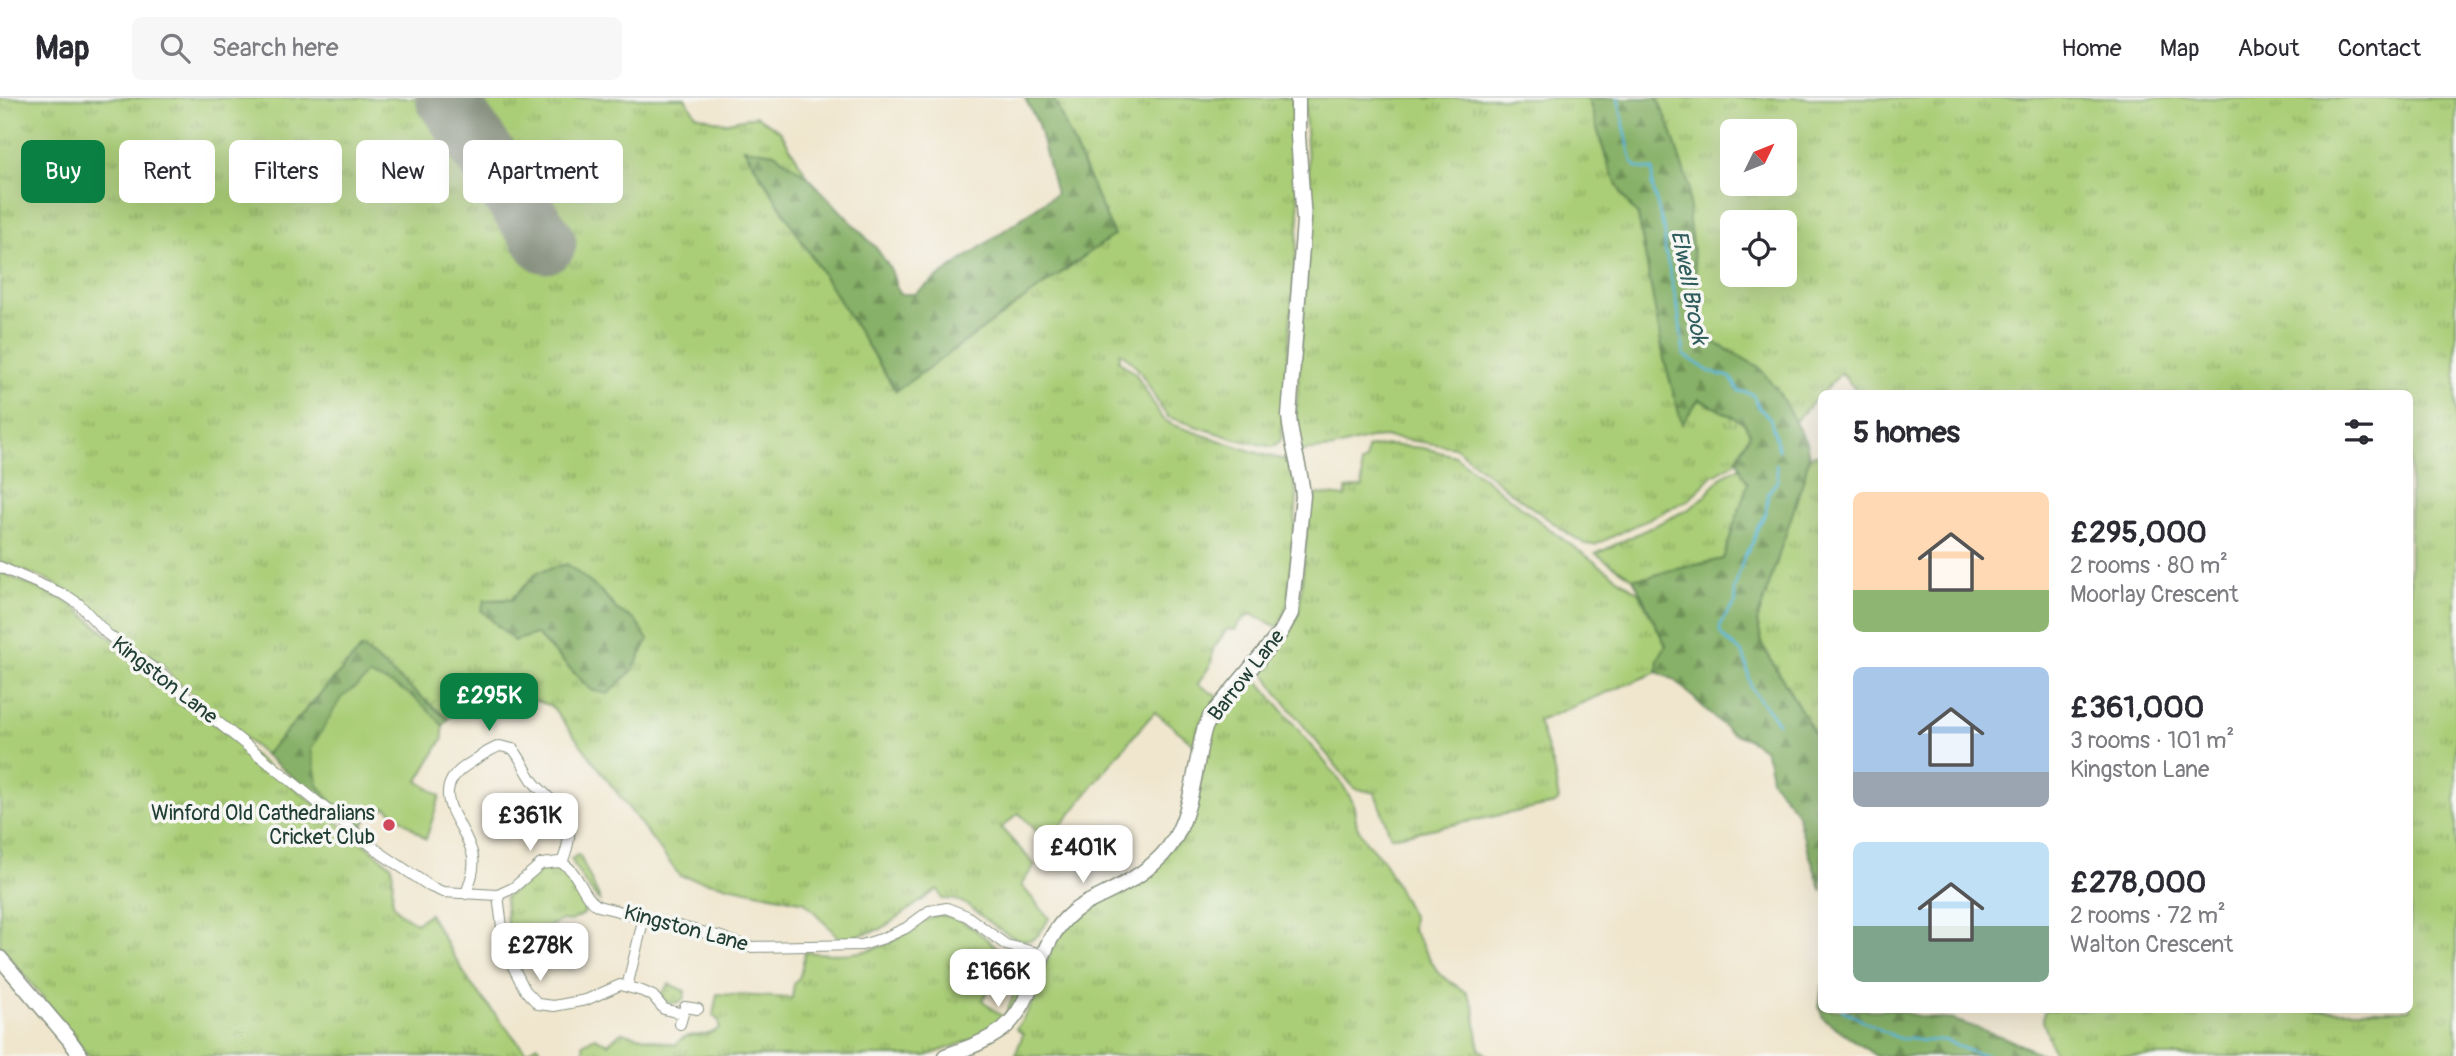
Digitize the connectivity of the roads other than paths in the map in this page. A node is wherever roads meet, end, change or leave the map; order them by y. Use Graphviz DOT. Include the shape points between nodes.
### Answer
graph roads {
  1 [pos="1298,98"];
  2 [pos="0,568"];
  3 [pos="562,863"];
  4 [pos="466,894"];
  5 [pos="498,895"];
  6 [pos="644,917"];
  7 [pos="1042,954"];
  8 [pos="0,958"];
  9 [pos="627,987"];
  10 [pos="698,1010"];
  11 [pos="81,1056"];
  12 [pos="945,1056"];
  1 -- 7 [label="main road, Barrow Lane" via="1304,221 1289,416 1303,496 1291,614 1210,717 1184,816 1167,849 1131,879 1072,912 1052,933"];
  2 -- 4 [label="street, Kingston Lane" via="79,604 107,634 382,854 431,887"];
  3 -- 4 [label="street" via="570,841 566,818 536,785 513,749 500,746 460,770 450,784 450,807 473,855"];
  3 -- 5 [label="street" via="541,864"];
  3 -- 6 [label="street, Kingston Lane" via="589,900"];
  4 -- 5 [label="street, Kingston Lane"];
  5 -- 9 [label="street" via="505,951 525,990 538,1004 586,1000 620,985"];
  6 -- 7 [label="street, Kingston Lane" via="748,947 844,946 884,938 929,911 947,908 967,916 1006,945"];
  6 -- 9 [label="street"];
  7 -- 12 [label="main road, Barrow Lane" via="1009,1023 987,1039"];
  8 -- 11 [label="main road"];
  9 -- 10 [label="street" via="653,996 660,1012 681,1019 685,1007"];
}
